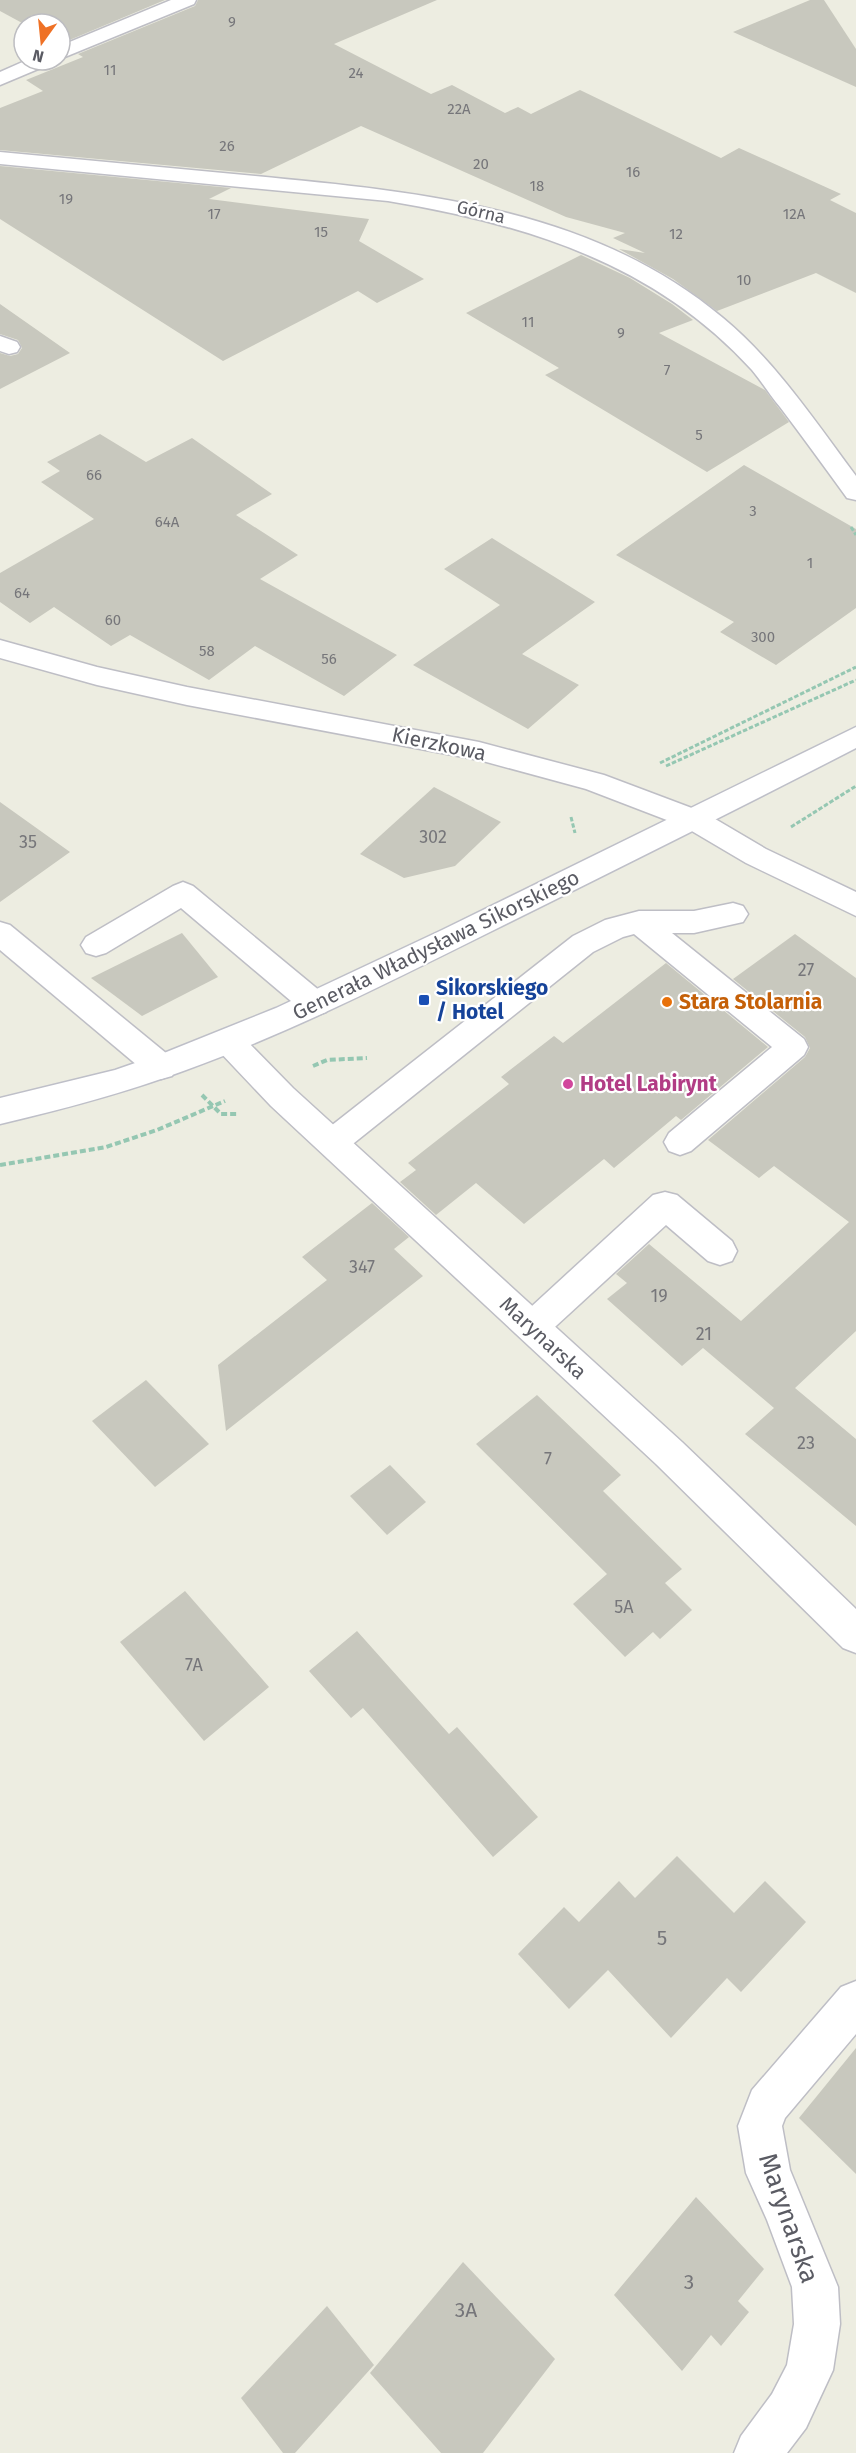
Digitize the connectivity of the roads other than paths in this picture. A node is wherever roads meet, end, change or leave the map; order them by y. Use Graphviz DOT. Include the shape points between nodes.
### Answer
graph roads {
  1 [pos="187,0"];
  2 [pos="72,48"];
  3 [pos="16,72"];
  4 [pos="0,79"];
  5 [pos="0,158"];
  6 [pos="856,493"];
  7 [pos="0,649"];
  8 [pos="856,736"];
  9 [pos="695,820"];
  10 [pos="856,905"];
  11 [pos="733,914"];
  12 [pos="639,922"];
  13 [pos="0,933"];
  14 [pos="96,945"];
  15 [pos="315,1004"];
  16 [pos="229,1042"];
  17 [pos="161,1067"];
  18 [pos="0,1111"];
  19 [pos="333,1143"];
  20 [pos="680,1143"];
  21 [pos="720,1251"];
  22 [pos="532,1327"];
  23 [pos="856,1635"];
  24 [pos="856,2002"];
  25 [pos="759,2453"];
  1 -- 2 [label="street"];
  3 -- 4 [label="street"];
  5 -- 6 [label="street, Górna" via="398,197 494,214 580,241 664,285 756,360"];
  7 -- 9 [label="street, Kierzkowa" via="187,696 479,752 594,782"];
  8 -- 9 [label="street, Generała Władysława Sikorskiego"];
  9 -- 10 [label="street, Kierzkowa" via="756,856"];
  9 -- 15 [label="street, Generała Władysława Sikorskiego"];
  11 -- 12 [label="street" via="694,922"];
  12 -- 19 [label="street" via="615,928 583,944"];
  12 -- 20 [label="street" via="793,1047"];
  13 -- 17 [label="street"];
  14 -- 15 [label="street" via="183,893"];
  15 -- 16 [label="street, Generała Władysława Sikorskiego"];
  16 -- 17 [label="street, Generała Władysława Sikorskiego"];
  16 -- 19 [label="street, Marynarska"];
  17 -- 18 [label="street, Generała Władysława Sikorskiego"];
  19 -- 22 [label="street, Marynarska"];
  21 -- 22 [label="street" via="665,1204"];
  22 -- 23 [label="street, Marynarska" via="669,1453"];
  24 -- 25 [label="street, Marynarska" via="767,2105 760,2126 768,2173 815,2287 817,2324 810,2370 789,2410"];
}
